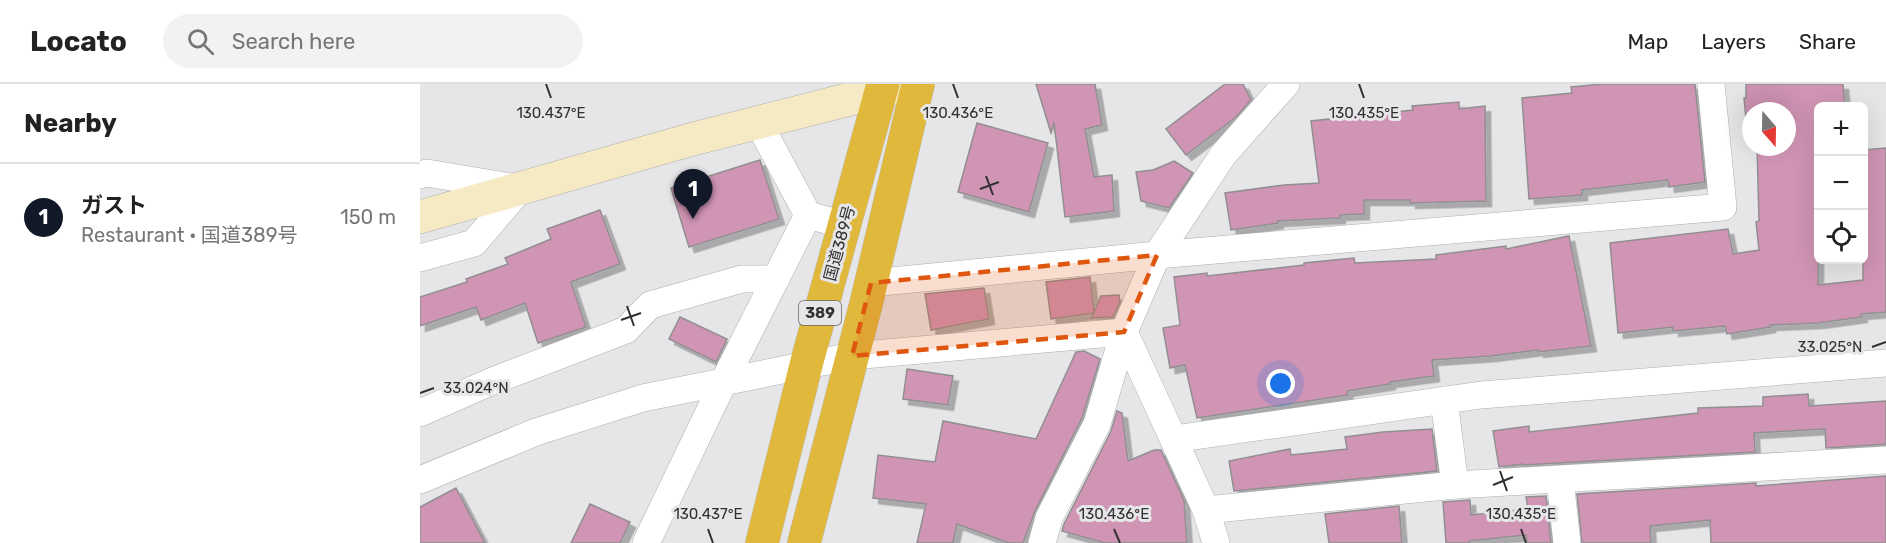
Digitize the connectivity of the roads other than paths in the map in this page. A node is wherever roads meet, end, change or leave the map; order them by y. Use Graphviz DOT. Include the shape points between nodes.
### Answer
graph roads {
  1 [pos="918,84"];
  2 [pos="1286,84"];
  3 [pos="1711,84"];
  4 [pos="891,86"];
  5 [pos="758,122"];
  6 [pos="420,175"];
  7 [pos="521,188"];
  8 [pos="808,215"];
  9 [pos="420,217"];
  10 [pos="844,225"];
  11 [pos="1157,255"];
  12 [pos="420,258"];
  13 [pos="776,279"];
  14 [pos="871,283"];
  15 [pos="1124,332"];
  16 [pos="852,356"];
  17 [pos="1886,363"];
  18 [pos="806,365"];
  19 [pos="724,381"];
  20 [pos="1444,400"];
  21 [pos="420,412"];
  22 [pos="1174,439"];
  23 [pos="1886,460"];
  24 [pos="420,480"];
  25 [pos="1560,480"];
  26 [pos="1455,485"];
  27 [pos="1206,510"];
  28 [pos="646,543"];
  29 [pos="762,543"];
  30 [pos="804,543"];
  31 [pos="1042,543"];
  32 [pos="1216,543"];
  33 [pos="1567,543"];
  1 -- 14 [label="highway, 389"];
  2 -- 11 [label="street" via="1223,155"];
  3 -- 11 [label="street" via="1723,207"];
  4 -- 5 [label="street"];
  4 -- 10 [label="highway, 国道389号 / 389"];
  5 -- 7 [label="street"];
  5 -- 8 [label="street"];
  6 -- 7 [label="street"];
  7 -- 9 [label="street"];
  7 -- 12 [label="street" via="474,243"];
  8 -- 10 [label="street"];
  8 -- 13 [label="street"];
  10 -- 18 [label="highway, 国道389号 / 389"];
  11 -- 14 [label="street"];
  11 -- 15 [label="street"];
  13 -- 19 [label="street"];
  13 -- 21 [label="street" via="742,279 650,305 627,330"];
  14 -- 16 [label="highway, 389"];
  15 -- 16 [label="street"];
  15 -- 22 [label="street"];
  15 -- 31 [label="street" via="1096,424 1049,518"];
  16 -- 18 [label="street"];
  16 -- 30 [label="highway, 389"];
  17 -- 20 [label="street"];
  18 -- 19 [label="street"];
  18 -- 29 [label="highway, 国道389号 / 389"];
  19 -- 24 [label="street" via="643,398 536,432"];
  19 -- 28 [label="street"];
  20 -- 22 [label="street"];
  20 -- 26 [label="street"];
  22 -- 27 [label="street"];
  23 -- 25 [label="street"];
  25 -- 26 [label="street"];
  25 -- 33 [label="street"];
  26 -- 27 [label="street"];
  27 -- 32 [label="street"];
}
